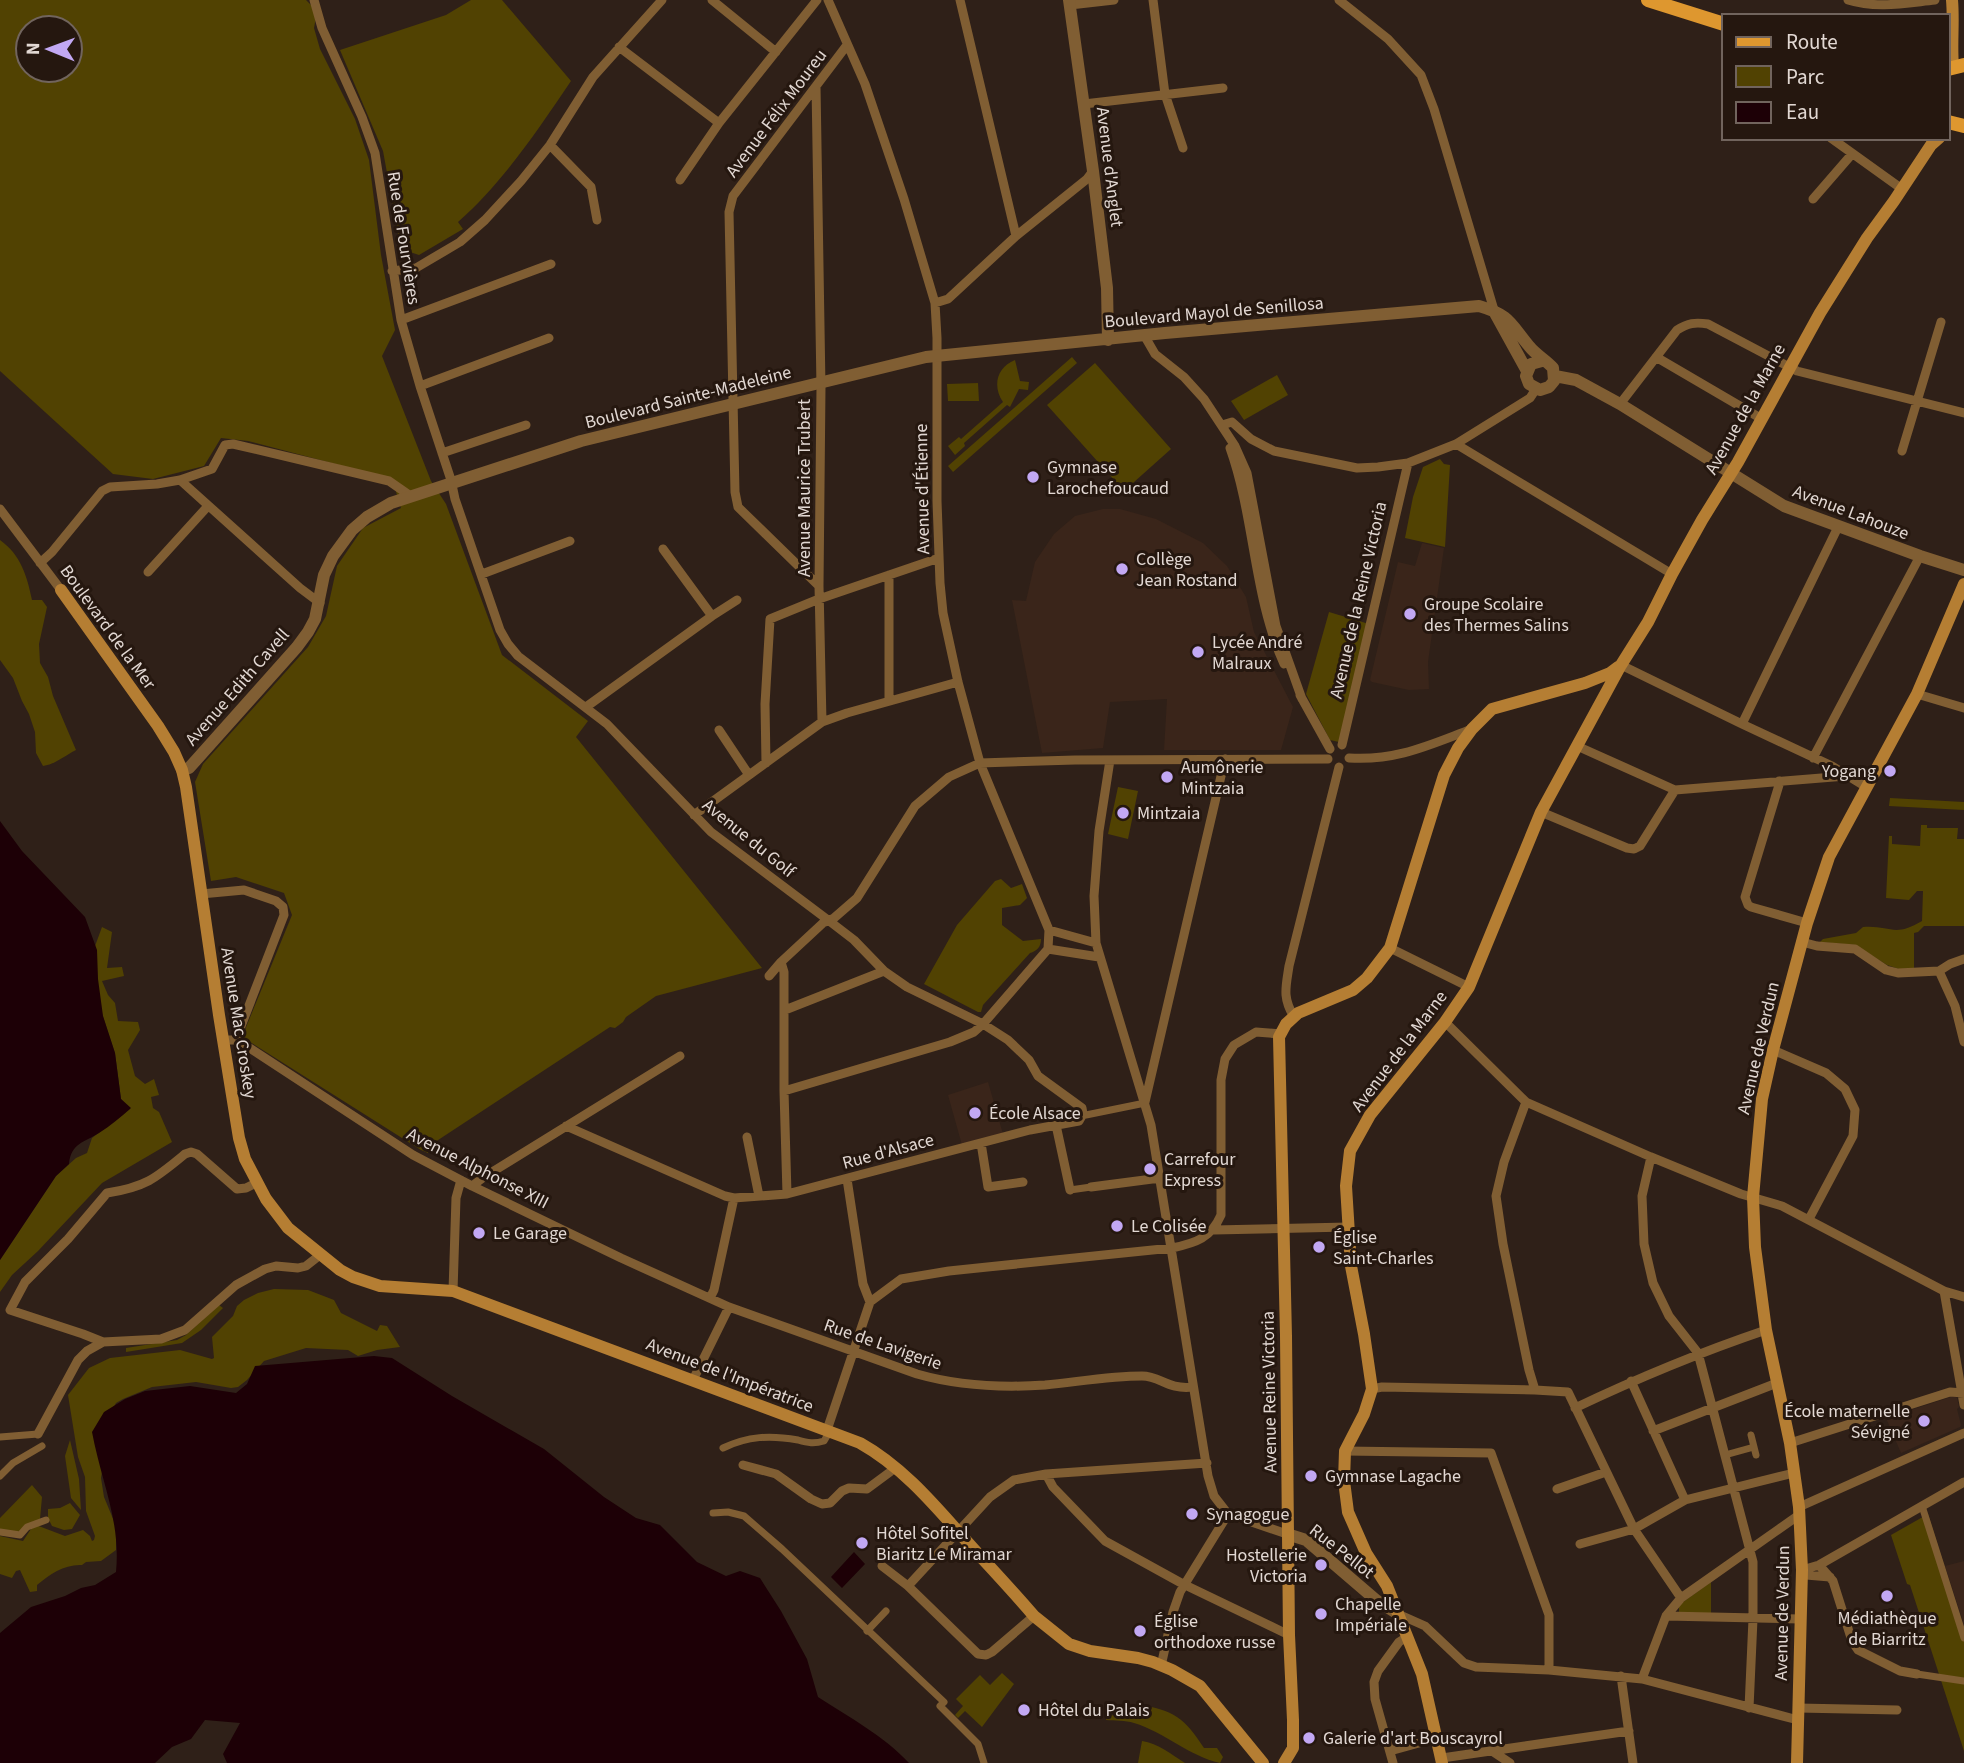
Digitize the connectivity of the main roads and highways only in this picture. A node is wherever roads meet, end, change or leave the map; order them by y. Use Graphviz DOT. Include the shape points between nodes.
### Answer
graph roads {
  1 [pos="1648,0"];
  2 [pos="1952,0"];
  3 [pos="1722,23"];
  4 [pos="1955,67"];
  5 [pos="1934,140"];
  6 [pos="1964,584"];
  7 [pos="61,590"];
  8 [pos="1621,665"];
  9 [pos="1588,682"];
  10 [pos="1603,698"];
  11 [pos="182,770"];
  12 [pos="320,1255"];
  13 [pos="1442,1761"];
  14 [pos="1262,1763"];
  15 [pos="1284,1763"];
  16 [pos="1797,1763"];
  1 -- 3 [label="main road"];
  2 -- 4 [label="main road"];
  5 -- 8 [label="main road, Avenue de la Marne" via="1820,313"];
  6 -- 16 [label="main road, Avenue de Verdun" via="1917,694 1829,857 1807,923 1762,1099 1753,1197 1755,1247 1799,1511"];
  7 -- 11 [label="main road, Boulevard de la Mer" via="158,726"];
  8 -- 9 [label="main road"];
  8 -- 10 [label="main road, Avenue de la Marne"];
  9 -- 10 [label="main road" via="1597,685"];
  9 -- 15 [label="main road, Avenue Reine Victoria" via="1492,709 1472,729 1444,775 1390,948 1353,990 1307,1008 1286,1024 1280,1036 1293,1748"];
  10 -- 13 [label="main road, Avenue de la Marne" via="1541,812 1469,987 1370,1115 1350,1151 1346,1186 1351,1266 1371,1389 1345,1451 1343,1481 1366,1553 1387,1586 1422,1674"];
  11 -- 12 [label="main road, Avenue Mac Croskey" via="229,1040 241,1148 281,1222"];
  12 -- 14 [label="main road, Avenue de l'Impératrice" via="346,1275 369,1284 453,1291 860,1443 894,1465 936,1506 1048,1629 1069,1644 1138,1658 1200,1686"];
}
